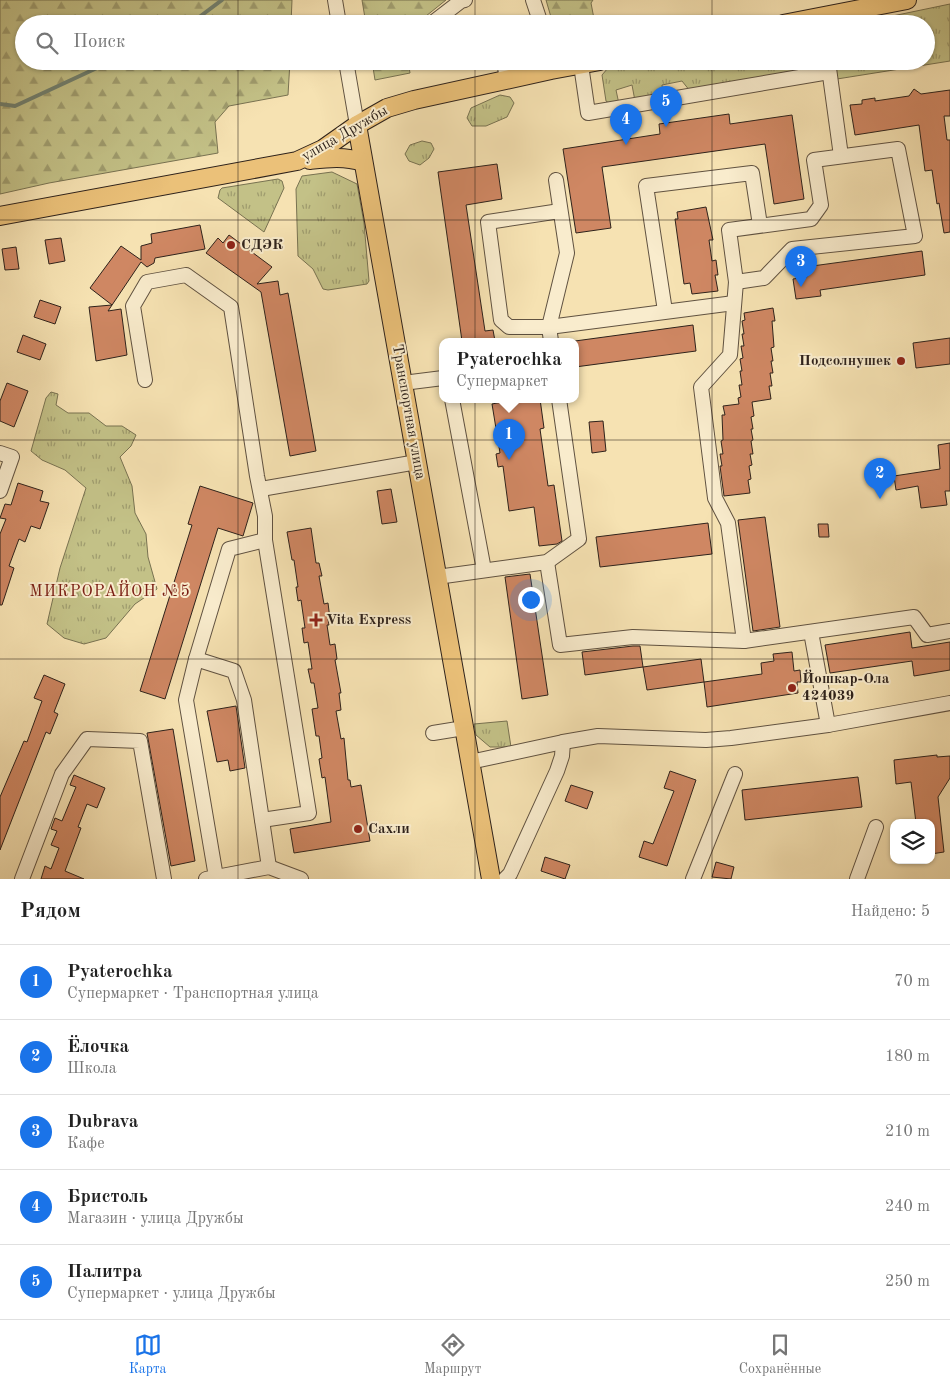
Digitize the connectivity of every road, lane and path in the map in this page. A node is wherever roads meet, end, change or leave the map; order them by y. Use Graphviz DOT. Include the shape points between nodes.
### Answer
graph roads {
  1 [pos="335,0"];
  2 [pos="465,0"];
  3 [pos="533,0"];
  4 [pos="907,0"];
  5 [pos="338,15"];
  6 [pos="443,15"];
  7 [pos="538,15"];
  8 [pos="843,15"];
  9 [pos="348,70"];
  10 [pos="506,70"];
  11 [pos="538,70"];
  12 [pos="583,70"];
  13 [pos="812,70"];
  14 [pos="828,70"];
  15 [pos="508,80"];
  16 [pos="357,125"];
  17 [pos="841,156"];
  18 [pos="297,161"];
  19 [pos="363,162"];
  20 [pos="556,180"];
  21 [pos="560,211"];
  22 [pos="0,216"];
  23 [pos="760,225"];
  24 [pos="736,282"];
  25 [pos="734,303"];
  26 [pos="665,311"];
  27 [pos="550,334"];
  28 [pos="439,378"];
  29 [pos="145,380"];
  30 [pos="403,383"];
  31 [pos="453,403"];
  32 [pos="560,403"];
  33 [pos="6,455"];
  34 [pos="417,462"];
  35 [pos="261,489"];
  36 [pos="0,491"];
  37 [pos="265,540"];
  38 [pos="547,562"];
  39 [pos="484,570"];
  40 [pos="437,577"];
  41 [pos="950,631"];
  42 [pos="811,632"];
  43 [pos="744,641"];
  44 [pos="196,659"];
  45 [pos="950,703"];
  46 [pos="828,725"];
  47 [pos="464,728"];
  48 [pos="433,733"];
  49 [pos="563,742"];
  50 [pos="470,762"];
  51 [pos="735,774"];
  52 [pos="262,820"];
  53 [pos="876,827"];
  54 [pos="269,867"];
  55 [pos="211,878"];
  56 [pos="22,879"];
  57 [pos="164,879"];
  58 [pos="301,879"];
  59 [pos="492,879"];
  60 [pos="505,879"];
  61 [pos="693,879"];
  62 [pos="857,879"];
  1 -- 5 [label="street"];
  2 -- 6 [label="street"];
  3 -- 7 [label="street"];
  4 -- 8 [label="main road"];
  9 -- 16 [label="street, Транспортная улица"];
  10 -- 15 [label="street"];
  11 -- 15 [label="main road, улица Дружбы"];
  12 -- 13 [label="street" via="588,113"];
  14 -- 17 [label="street"];
  15 -- 16 [label="main road, улица Дружбы" via="387,108"];
  16 -- 18 [label="main road, улица Дружбы" via="323,149"];
  16 -- 19 [label="main road, Транспортная улица"];
  17 -- 23 [label="street" via="814,160 821,204 811,218"];
  17 -- 24 [label="street" via="898,149 915,236 792,249 764,278"];
  18 -- 19 [label="main road" via="334,157"];
  18 -- 22 [label="main road, улица Дружбы"];
  19 -- 30 [label="main road, Транспортная улица"];
  20 -- 21 [label="street"];
  21 -- 27 [label="street" via="567,253"];
  21 -- 27 [label="street" via="488,222 501,320 509,327"];
  23 -- 24 [label="street" via="729,230"];
  23 -- 26 [label="street" via="752,173 646,186"];
  24 -- 25 [label="street"];
  25 -- 26 [label="street"];
  25 -- 43 [label="street" via="730,355 701,387 715,498 728,523"];
  26 -- 27 [label="street"];
  28 -- 30 [label="street"];
  29 -- 35 [label="street" via="133,306 147,282 186,274 232,306"];
  30 -- 34 [label="main road, Транспортная улица"];
  31 -- 39 [label="street"];
  32 -- 38 [label="street" via="579,539"];
  33 -- 36 [label="street"];
  34 -- 35 [label="street"];
  34 -- 40 [label="main road, Транспортная улица"];
  35 -- 37 [label="street" via="266,516"];
  37 -- 44 [label="street" via="229,549"];
  37 -- 52 [label="street" via="309,814"];
  38 -- 39 [label="street"];
  38 -- 43 [label="street" via="560,645 633,637"];
  39 -- 40 [label="street"];
  40 -- 47 [label="main road, Транспортная улица"];
  41 -- 42 [label="street" via="927,635 914,617"];
  42 -- 43 [label="street"];
  42 -- 46 [label="street"];
  44 -- 52 [label="street" via="234,671 244,700"];
  44 -- 55 [label="street" via="186,700"];
  45 -- 46 [label="street"];
  46 -- 49 [label="street" via="706,740 598,736"];
  47 -- 48 [label="street"];
  47 -- 50 [label="main road, Транспортная улица"];
  49 -- 50 [label="street"];
  49 -- 60 [label="street" via="557,771"];
  50 -- 59 [label="main road, Транспортная улица"];
  51 -- 61 [label="street"];
  52 -- 54 [label="street"];
  53 -- 62 [label="street"];
  54 -- 55 [label="street"];
  54 -- 58 [label="street"];
  56 -- 57 [label="street" via="62,774 86,739 140,741"];
}
